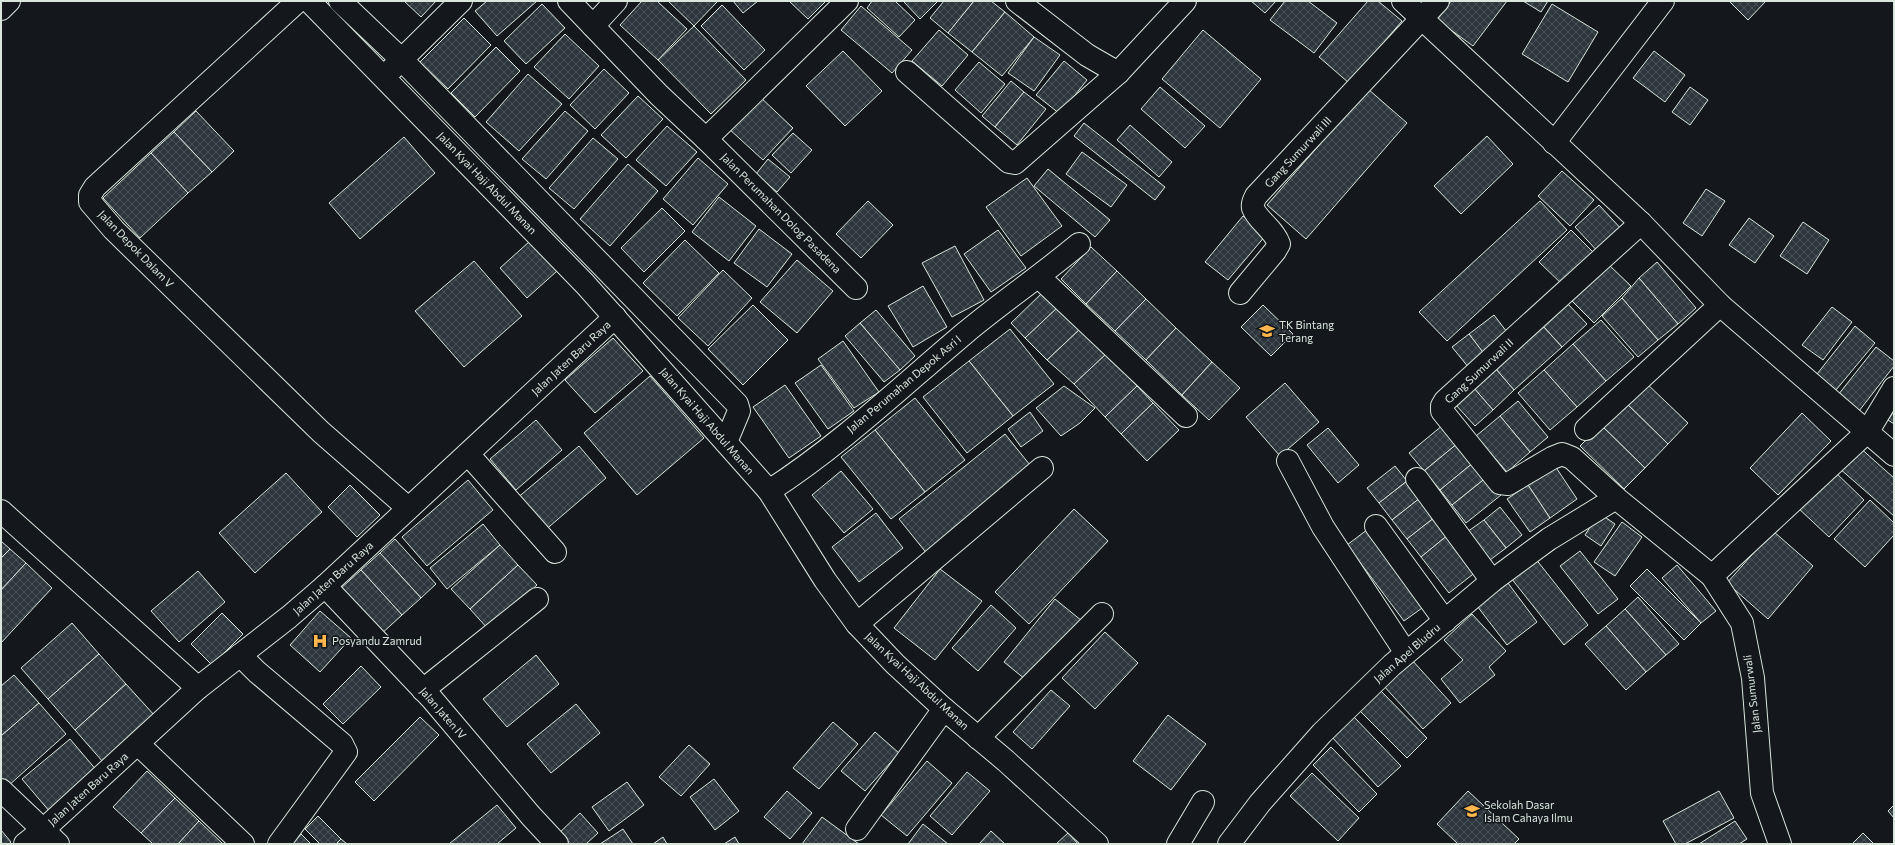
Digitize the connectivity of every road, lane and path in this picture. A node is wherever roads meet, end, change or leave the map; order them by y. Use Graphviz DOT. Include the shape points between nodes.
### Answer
graph roads {
  1 [pos="9,1"];
  2 [pos="298,1"];
  3 [pos="309,1"];
  4 [pos="340,1"];
  5 [pos="461,1"];
  6 [pos="569,1"];
  7 [pos="616,1"];
  8 [pos="847,1"];
  9 [pos="1017,1"];
  10 [pos="1185,1"];
  11 [pos="1403,1"];
  12 [pos="1438,1"];
  13 [pos="1662,1"];
  14 [pos="1,8"];
  15 [pos="1422,20"];
  16 [pos="593,26"];
  17 [pos="402,60"];
  18 [pos="907,72"];
  19 [pos="1118,73"];
  20 [pos="384,77"];
  21 [pos="706,139"];
  22 [pos="1554,143"];
  23 [pos="1641,223"];
  24 [pos="1079,244"];
  25 [pos="1039,277"];
  26 [pos="856,288"];
  27 [pos="1240,293"];
  28 [pos="1720,305"];
  29 [pos="615,317"];
  30 [pos="1894,388"];
  31 [pos="1186,416"];
  32 [pos="1586,429"];
  33 [pos="1868,431"];
  34 [pos="726,442"];
  35 [pos="468,454"];
  36 [pos="1562,454"];
  37 [pos="1894,456"];
  38 [pos="1288,461"];
  39 [pos="1042,468"];
  40 [pos="1417,480"];
  41 [pos="769,492"];
  42 [pos="1616,498"];
  43 [pos="408,508"];
  44 [pos="1,511"];
  45 [pos="1376,526"];
  46 [pos="555,552"];
  47 [pos="1712,576"];
  48 [pos="1492,581"];
  49 [pos="325,586"];
  50 [pos="537,599"];
  51 [pos="1102,614"];
  52 [pos="1445,621"];
  53 [pos="857,624"];
  54 [pos="1406,653"];
  55 [pos="240,655"];
  56 [pos="198,688"];
  57 [pos="424,690"];
  58 [pos="944,709"];
  59 [pos="978,738"];
  60 [pos="138,744"];
  61 [pos="1,790"];
  62 [pos="1203,802"];
  63 [pos="857,829"];
  64 [pos="51,837"];
  65 [pos="25,844"];
  66 [pos="243,844"];
  67 [pos="279,844"];
  68 [pos="557,844"];
  69 [pos="1097,844"];
  70 [pos="1178,844"];
  71 [pos="1229,844"];
  72 [pos="1780,844"];
  1 -- 14 [label="street"];
  2 -- 43 [label="street, Jalan Depok Dalam V" via="95,187 90,202 114,230 321,432"];
  3 -- 20 [label="street, Jalan Kyai Haji Abdul Manan"];
  4 -- 17 [label="street"];
  5 -- 17 [label="street"];
  6 -- 16 [label="street, Jalan Perumahan Dolog Pasadena"];
  7 -- 16 [label="street"];
  8 -- 21 [label="street"];
  9 -- 19 [label="street" via="1088,55"];
  10 -- 19 [label="street"];
  11 -- 15 [label="street"];
  12 -- 15 [label="street"];
  13 -- 22 [label="street"];
  15 -- 22 [label="street"];
  15 -- 27 [label="street, Gang Sumurwali III" via="1256,196 1253,209 1276,236 1279,244"];
  16 -- 21 [label="street, Jalan Perumahan Dolog Pasadena"];
  17 -- 20 [label="street"];
  17 -- 34 [label="street" via="737,404 739,411"];
  18 -- 19 [label="street" via="1009,162 1015,163"];
  20 -- 29 [label="street, Jalan Kyai Haji Abdul Manan"];
  21 -- 26 [label="street, Jalan Perumahan Dolog Pasadena"];
  22 -- 23 [label="street"];
  23 -- 28 [label="street"];
  23 -- 36 [label="street, Gang Sumurwali II" via="1442,406 1442,411 1504,485"];
  24 -- 25 [label="street, Jalan Perumahan Depok Asri I"];
  25 -- 31 [label="street"];
  25 -- 41 [label="street, Jalan Perumahan Depok Asri I" via="988,314 803,469"];
  28 -- 32 [label="street"];
  28 -- 33 [label="street"];
  29 -- 34 [label="street, Jalan Kyai Haji Abdul Manan"];
  29 -- 35 [label="street, Jalan Jaten Baru Raya"];
  30 -- 33 [label="street"];
  33 -- 37 [label="street"];
  33 -- 47 [label="street"];
  34 -- 41 [label="street, Jalan Kyai Haji Abdul Manan"];
  35 -- 43 [label="street, Jalan Jaten Baru Raya"];
  35 -- 46 [label="street"];
  36 -- 42 [label="street, Jalan Sumurwali" via="1572,458"];
  38 -- 54 [label="street" via="1323,528"];
  39 -- 53 [label="street"];
  40 -- 48 [label="street"];
  41 -- 53 [label="street, Jalan Kyai Haji Abdul Manan" via="825,580"];
  42 -- 47 [label="street, Jalan Sumurwali"];
  42 -- 48 [label="street, Jalan Apel Bludru" via="1549,539"];
  43 -- 49 [label="street, Jalan Jaten Baru Raya"];
  44 -- 56 [label="street"];
  45 -- 52 [label="street"];
  47 -- 72 [label="street, Jalan Sumurwali" via="1742,623 1753,678 1762,794"];
  48 -- 52 [label="street, Jalan Apel Bludru"];
  49 -- 55 [label="street, Jalan Jaten Baru Raya"];
  49 -- 57 [label="street, Jalan Jaten IV"];
  50 -- 57 [label="street"];
  51 -- 59 [label="street"];
  52 -- 54 [label="street, Jalan Apel Bludru"];
  53 -- 58 [label="street, Jalan Kyai Haji Abdul Manan" via="895,664"];
  54 -- 71 [label="street, Jalan Apel Bludru" via="1322,733"];
  55 -- 56 [label="street, Jalan Jaten Baru Raya"];
  55 -- 67 [label="street" via="256,672 342,744 346,752"];
  56 -- 60 [label="street, Jalan Jaten Baru Raya"];
  57 -- 68 [label="street, Jalan Jaten IV"];
  58 -- 59 [label="street, Jalan Kyai Haji Abdul Manan"];
  58 -- 63 [label="street"];
  59 -- 69 [label="street, Jalan Kyai Haji Abdul Manan"];
  60 -- 64 [label="street, Jalan Jaten Baru Raya"];
  60 -- 66 [label="street"];
  61 -- 64 [label="street"];
  62 -- 70 [label="street"];
  64 -- 65 [label="street, Jalan Jaten Baru Raya"];
}
